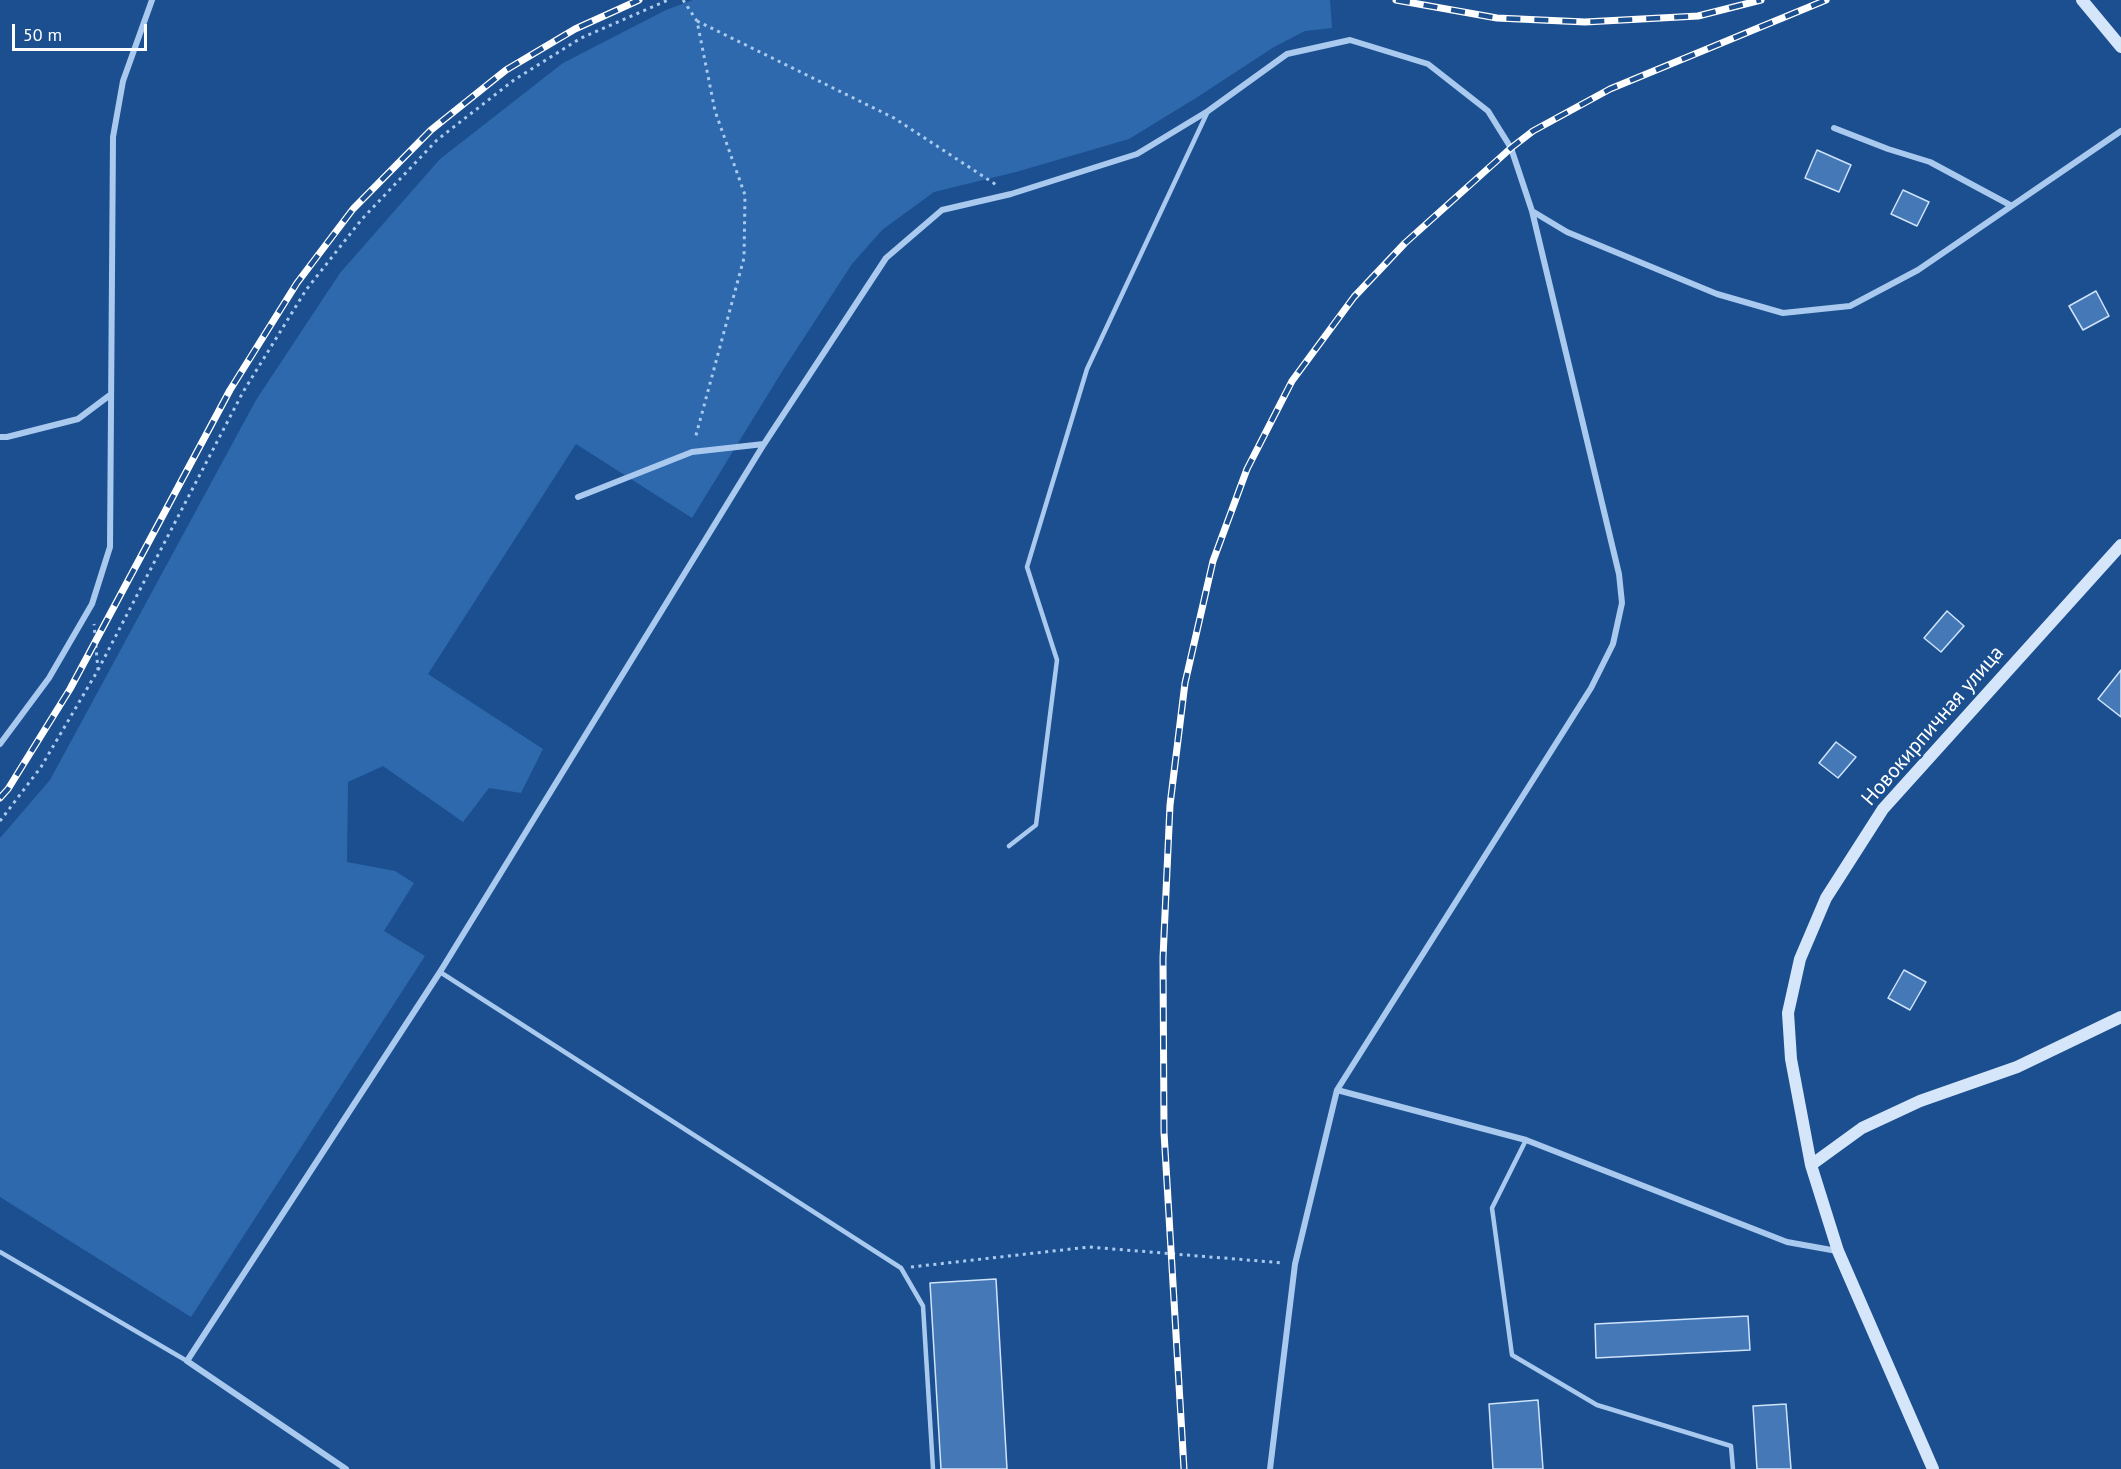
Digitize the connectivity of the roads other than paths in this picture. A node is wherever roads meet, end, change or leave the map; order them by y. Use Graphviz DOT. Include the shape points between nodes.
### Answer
graph roads {
  1 [pos="152,0"];
  2 [pos="2082,0"];
  3 [pos="2121,47"];
  4 [pos="1208,111"];
  5 [pos="1834,129"];
  6 [pos="2121,131"];
  7 [pos="2010,205"];
  8 [pos="1532,211"];
  9 [pos="110,395"];
  10 [pos="0,437"];
  11 [pos="764,444"];
  12 [pos="578,498"];
  13 [pos="2121,545"];
  14 [pos="0,744"];
  15 [pos="1010,846"];
  16 [pos="440,972"];
  17 [pos="2121,1017"];
  18 [pos="1337,1090"];
  19 [pos="1526,1140"];
  20 [pos="1811,1165"];
  21 [pos="1838,1251"];
  22 [pos="0,1252"];
  23 [pos="188,1361"];
  24 [pos="346,1469"];
  25 [pos="933,1469"];
  26 [pos="1270,1469"];
  27 [pos="1733,1469"];
  28 [pos="1933,1469"];
  1 -- 9 [label="street" via="123,81 113,136"];
  2 -- 3 [label="main road"];
  4 -- 8 [label="street" via="1287,54 1350,40 1428,64 1488,111 1511,148"];
  4 -- 11 [label="street" via="1137,154 1011,194 942,210 886,258"];
  4 -- 15 [label="lane" via="1088,369 1027,567 1057,660 1036,825"];
  5 -- 7 [label="street" via="1930,162"];
  6 -- 7 [label="street"];
  7 -- 8 [label="street" via="1918,270 1851,306 1783,313 1717,294 1567,232"];
  8 -- 18 [label="street" via="1619,574 1622,603 1613,644 1591,688"];
  9 -- 10 [label="street" via="78,419"];
  9 -- 14 [label="street" via="110,547 92,604 49,678"];
  11 -- 12 [label="street" via="692,452"];
  11 -- 16 [label="street"];
  13 -- 20 [label="main road, Новокирпичная улица" via="1883,809 1826,898 1800,959 1788,1013 1791,1059"];
  16 -- 23 [label="street"];
  16 -- 25 [label="lane" via="901,1268 923,1306"];
  17 -- 20 [label="main road" via="2017,1067 1920,1101 1862,1128"];
  18 -- 19 [label="street"];
  18 -- 26 [label="street" via="1295,1264"];
  19 -- 21 [label="street" via="1786,1242"];
  19 -- 27 [label="lane" via="1492,1208 1512,1355 1597,1405 1731,1446"];
  20 -- 21 [label="main road, Новокирпичная улица"];
  21 -- 28 [label="main road, Новокирпичная улица"];
  22 -- 23 [label="lane"];
  23 -- 24 [label="street"];
}
